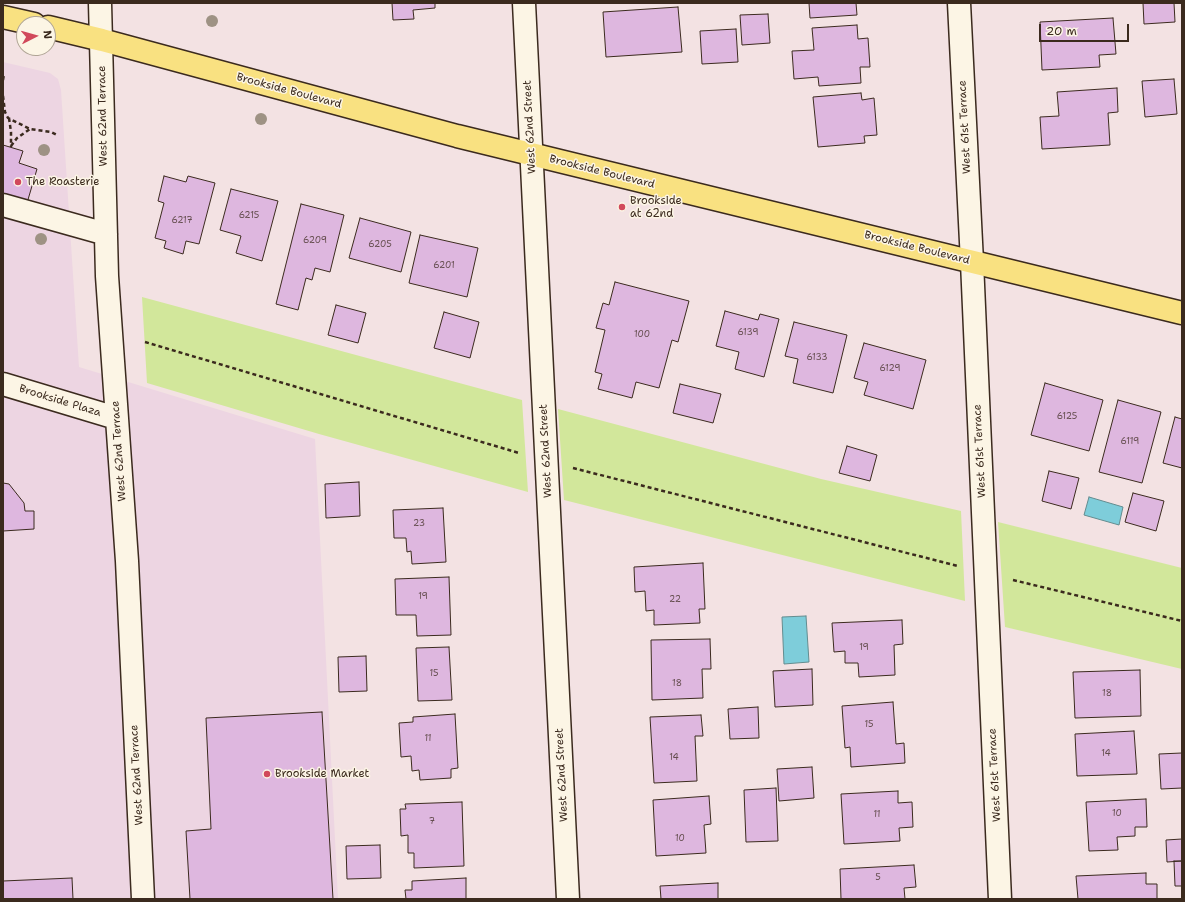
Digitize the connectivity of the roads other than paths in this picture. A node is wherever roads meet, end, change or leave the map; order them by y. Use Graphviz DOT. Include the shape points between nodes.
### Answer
graph roads {
  1 [pos="100,3"];
  2 [pos="524,3"];
  3 [pos="959,3"];
  4 [pos="3,17"];
  5 [pos="16,20"];
  6 [pos="56,29"];
  7 [pos="102,40"];
  8 [pos="531,154"];
  9 [pos="3,205"];
  10 [pos="106,234"];
  11 [pos="972,262"];
  12 [pos="1182,313"];
  13 [pos="3,384"];
  14 [pos="116,418"];
  15 [pos="143,899"];
  16 [pos="568,899"];
  17 [pos="1000,899"];
  1 -- 7 [label="street, West 62nd Terrace"];
  2 -- 8 [label="street, West 62nd Street"];
  3 -- 11 [label="street, West 61st Terrace"];
  4 -- 5 [label="main road"];
  6 -- 7 [label="main road, Brookside Boulevard"];
  7 -- 8 [label="main road, Brookside Boulevard"];
  7 -- 10 [label="street, West 62nd Terrace"];
  8 -- 11 [label="main road, Brookside Boulevard"];
  8 -- 16 [label="street, West 62nd Street"];
  9 -- 10 [label="street"];
  10 -- 14 [label="street, West 62nd Terrace"];
  11 -- 12 [label="main road, Brookside Boulevard"];
  11 -- 17 [label="street, West 61st Terrace"];
  13 -- 14 [label="street, Brookside Plaza"];
  14 -- 15 [label="street, West 62nd Terrace" via="127,561"];
}
